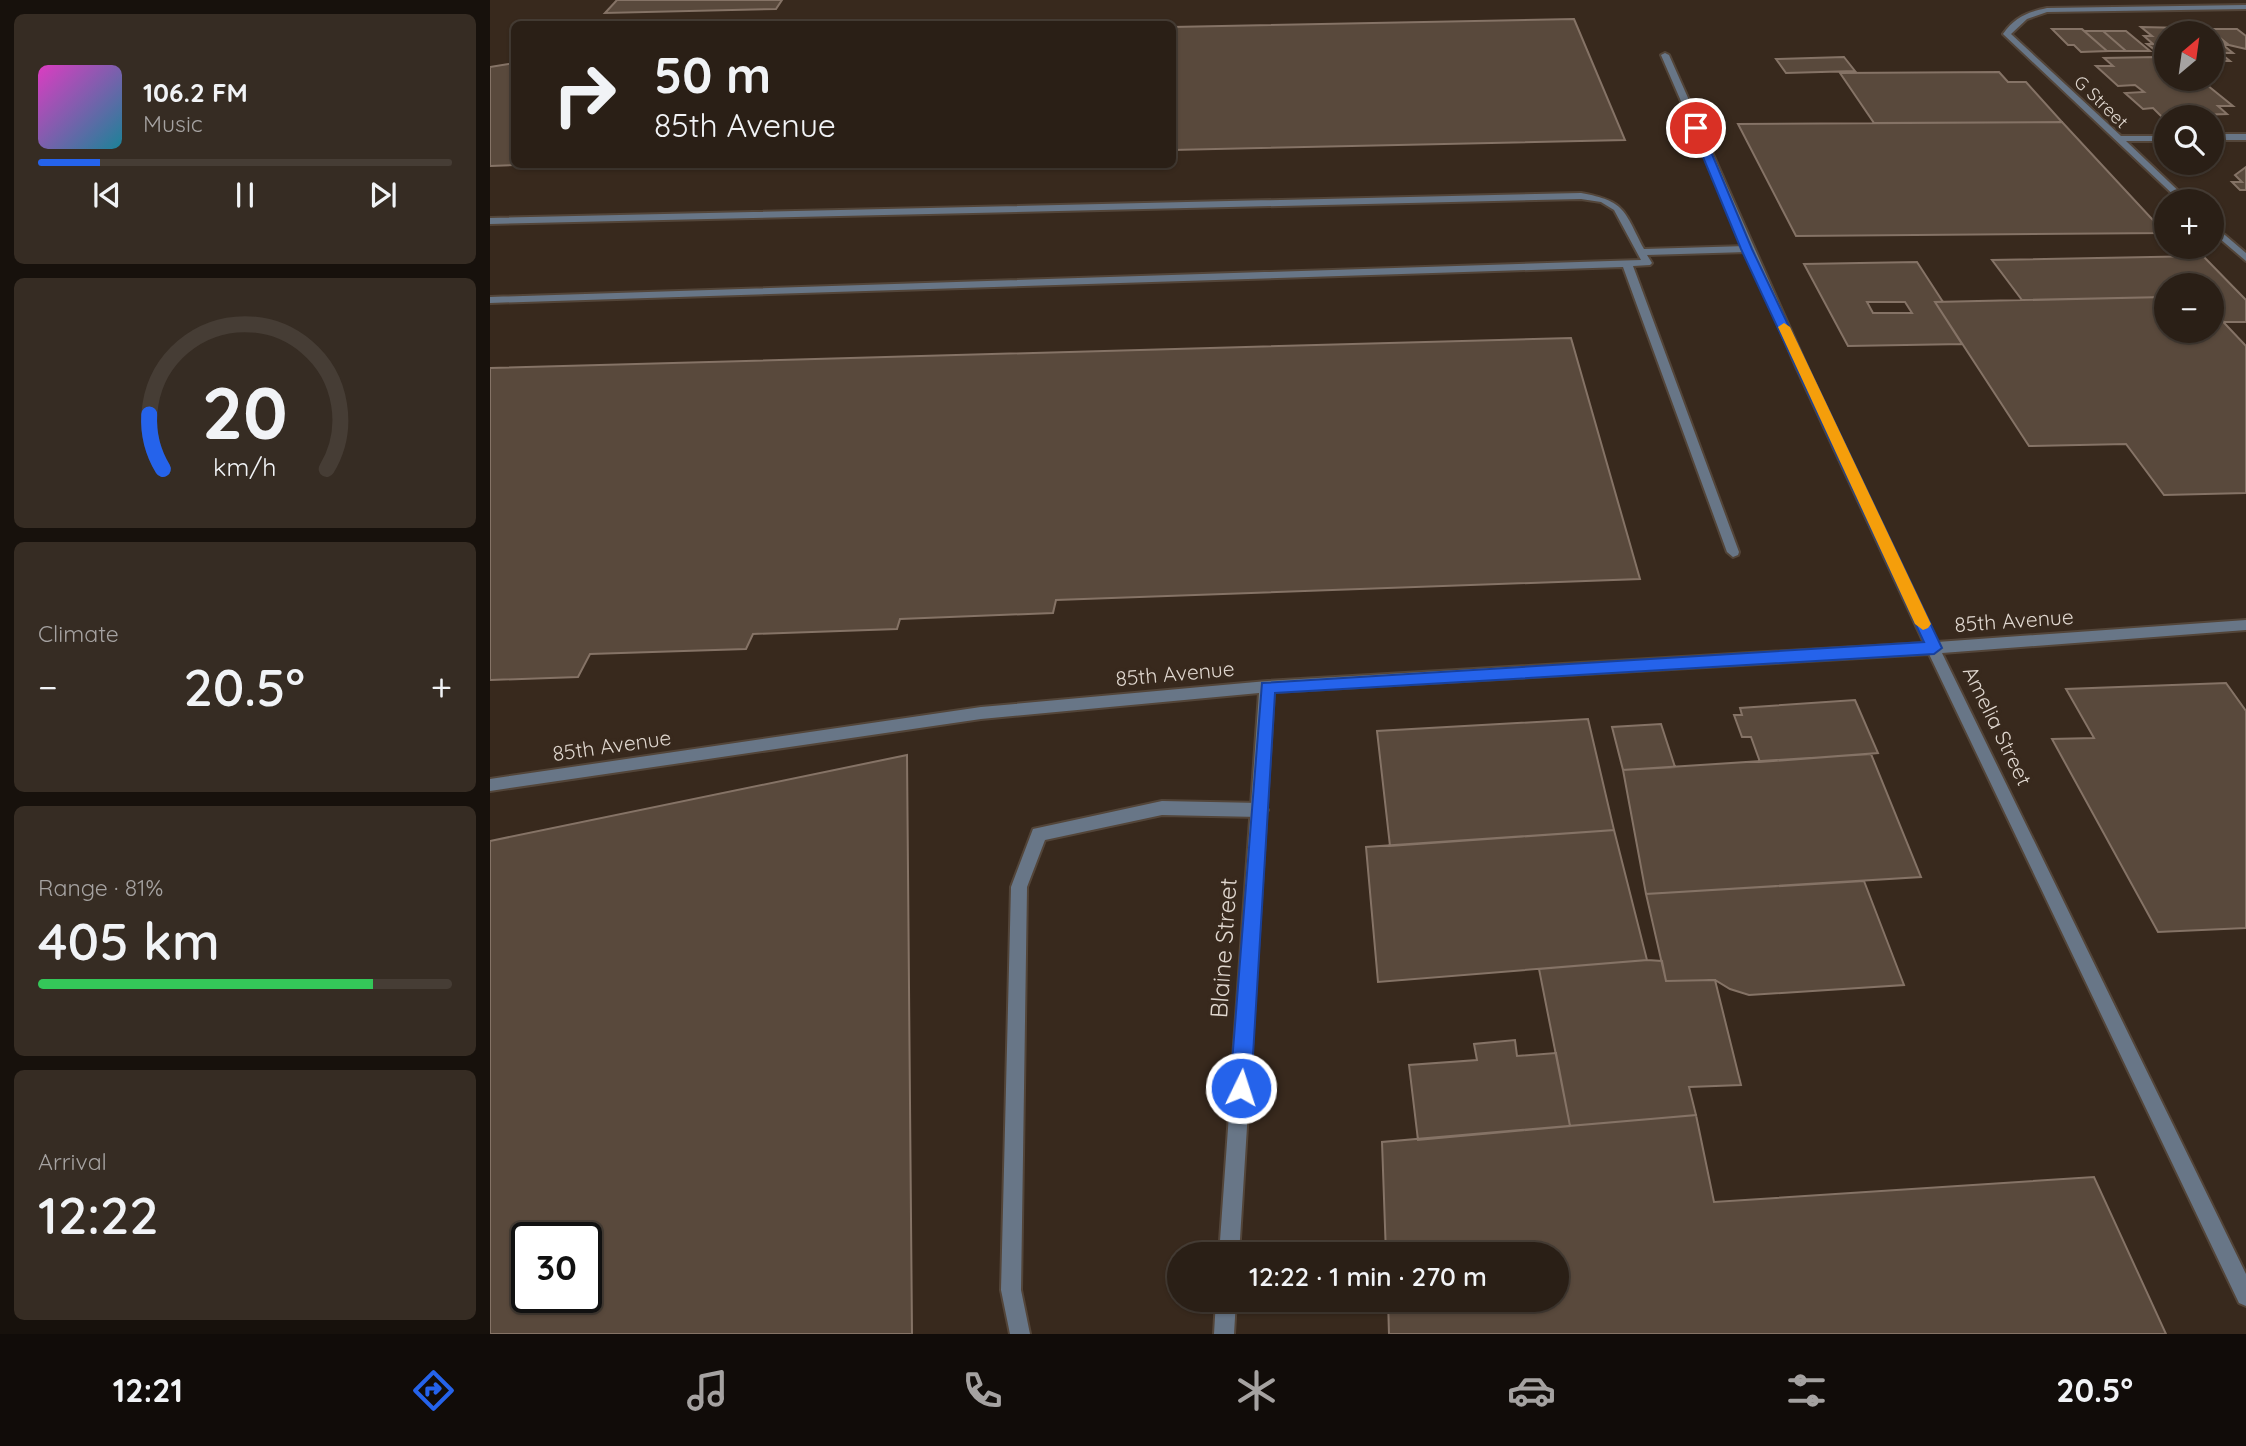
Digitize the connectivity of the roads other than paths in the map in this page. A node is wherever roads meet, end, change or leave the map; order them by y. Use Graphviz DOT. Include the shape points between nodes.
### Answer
graph roads {
  1 [pos="2246,7"];
  2 [pos="1665,55"];
  3 [pos="2224,137"];
  4 [pos="2246,137"];
  5 [pos="2154,138"];
  6 [pos="2117,139"];
  7 [pos="2172,189"];
  8 [pos="490,221"];
  9 [pos="2224,238"];
  10 [pos="1747,249"];
  11 [pos="1642,252"];
  12 [pos="2246,258"];
  13 [pos="1627,264"];
  14 [pos="490,300"];
  15 [pos="1733,552"];
  16 [pos="2246,625"];
  17 [pos="1934,648"];
  18 [pos="1267,687"];
  19 [pos="490,785"];
  20 [pos="1260,810"];
  21 [pos="1230,1242"];
  22 [pos="2246,1296"];
  23 [pos="1225,1312"];
  24 [pos="1020,1334"];
  25 [pos="1224,1334"];
  1 -- 6 [label="street, G Street" via="2048,10 2014,22 2007,34"];
  2 -- 10 [label="street, Amelia Street"];
  3 -- 4 [label="street"];
  5 -- 6 [label="street"];
  6 -- 7 [label="street, G Street"];
  8 -- 11 [label="street" via="1581,196 1618,208"];
  9 -- 12 [label="street"];
  10 -- 11 [label="street"];
  10 -- 17 [label="street, Amelia Street"];
  11 -- 13 [label="street" via="1647,263"];
  13 -- 14 [label="street"];
  13 -- 15 [label="street"];
  16 -- 17 [label="street, 85th Avenue"];
  17 -- 18 [label="street, 85th Avenue"];
  17 -- 22 [label="street, Amelia Street"];
  18 -- 19 [label="street, 85th Avenue" via="981,713"];
  18 -- 20 [label="street, Blaine Street"];
  20 -- 21 [label="street, Blaine Street"];
  20 -- 24 [label="street" via="1162,808 1039,834 1019,887 1011,1290"];
  23 -- 25 [label="street"];
}
